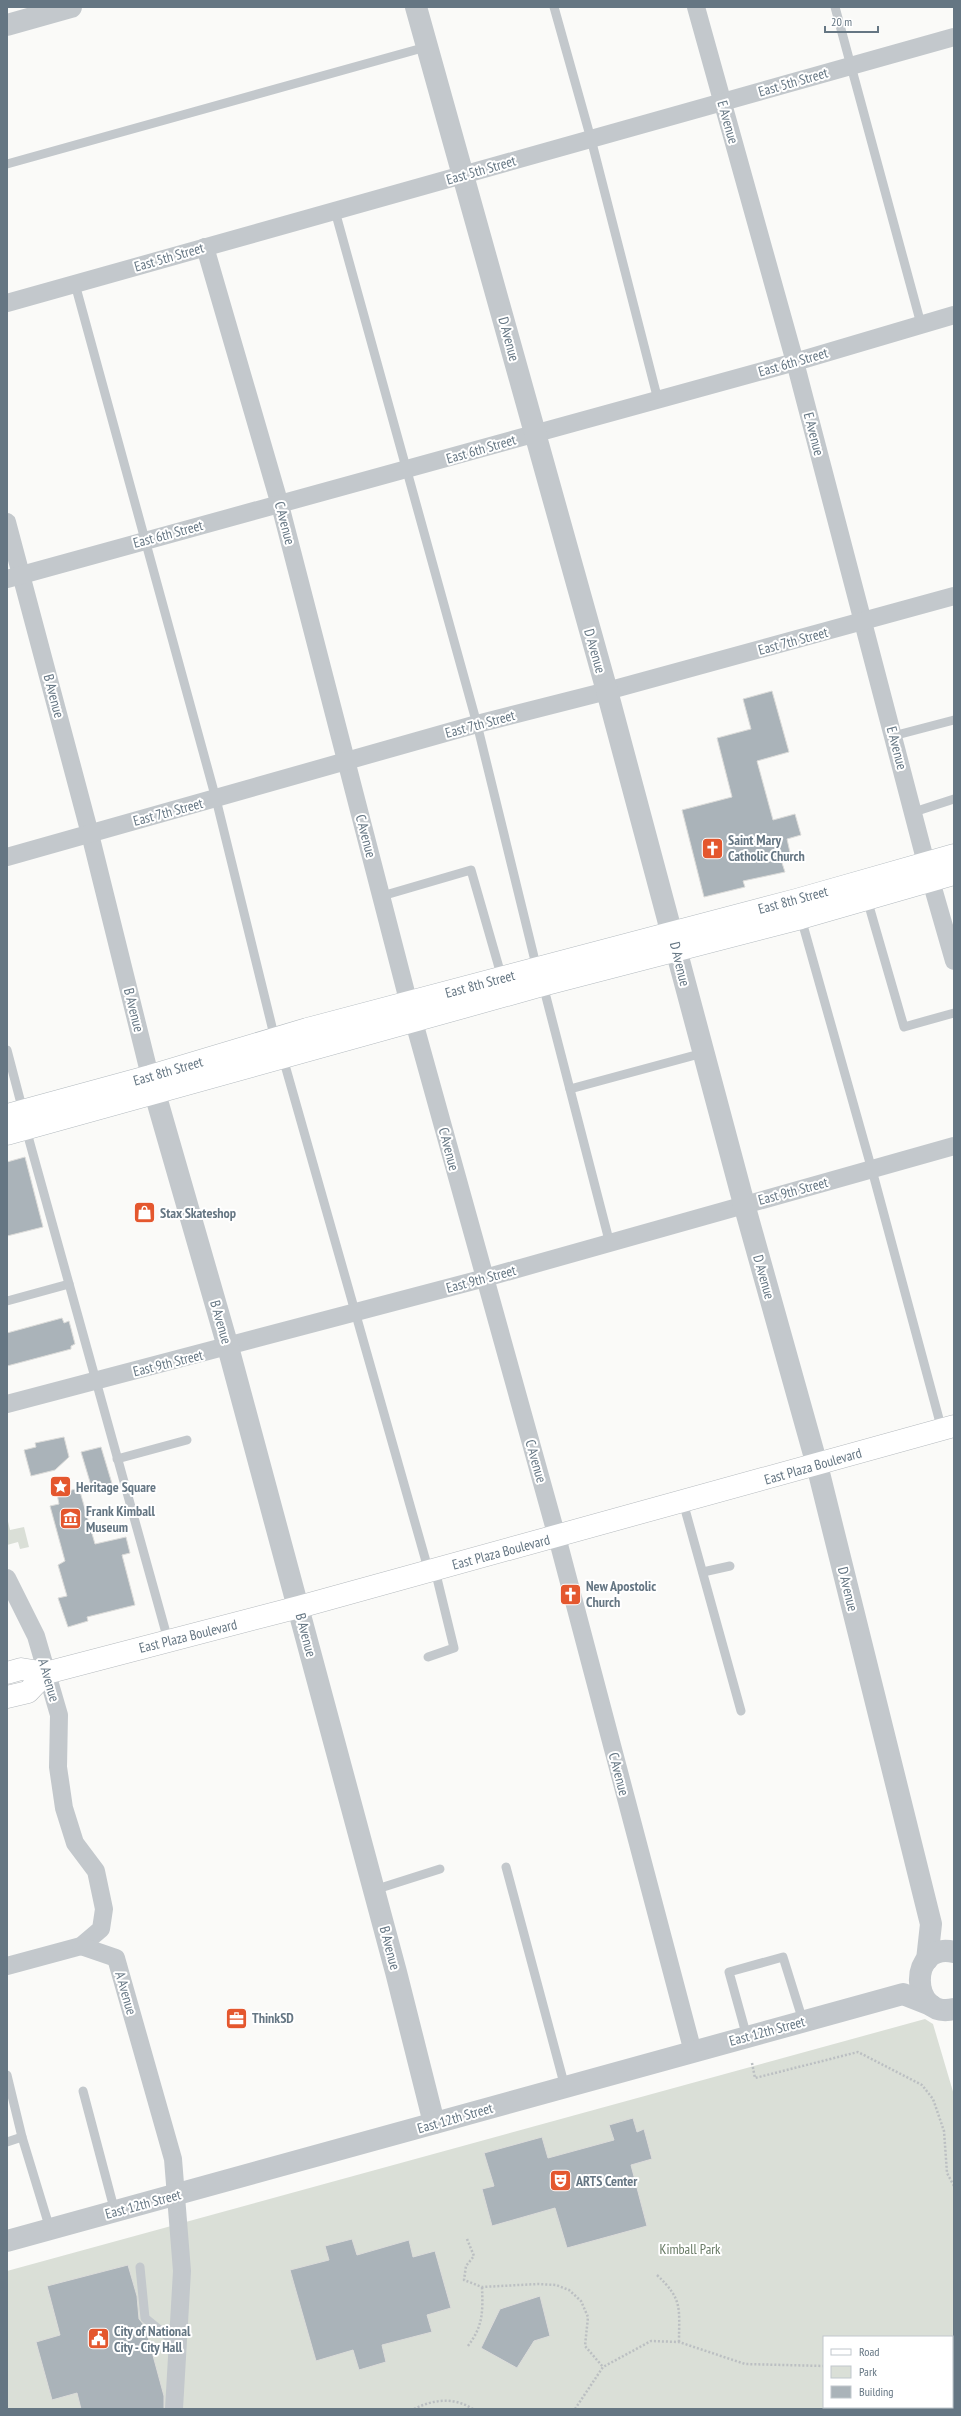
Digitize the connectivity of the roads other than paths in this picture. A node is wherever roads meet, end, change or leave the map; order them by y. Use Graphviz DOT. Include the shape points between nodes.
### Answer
graph roads {
  1 [pos="71,7"];
  2 [pos="416,7"];
  3 [pos="554,7"];
  4 [pos="696,7"];
  5 [pos="836,7"];
  6 [pos="7,25"];
  7 [pos="954,37"];
  8 [pos="426,47"];
  9 [pos="852,66"];
  10 [pos="722,102"];
  11 [pos="591,139"];
  12 [pos="7,164"];
  13 [pos="463,175"];
  14 [pos="335,211"];
  15 [pos="205,247"];
  16 [pos="75,284"];
  17 [pos="7,303"];
  18 [pos="954,315"];
  19 [pos="921,324"];
  20 [pos="795,362"];
  21 [pos="658,400"];
  22 [pos="535,434"];
  23 [pos="405,470"];
  24 [pos="280,504"];
  25 [pos="7,522"];
  26 [pos="146,540"];
  27 [pos="14,576"];
  28 [pos="954,596"];
  29 [pos="863,622"];
  30 [pos="607,691"];
  31 [pos="954,720"];
  32 [pos="477,724"];
  33 [pos="894,736"];
  34 [pos="347,761"];
  35 [pos="216,799"];
  36 [pos="954,799"];
  37 [pos="914,812"];
  38 [pos="90,834"];
  39 [pos="954,855"];
  40 [pos="7,857"];
  41 [pos="929,872"];
  42 [pos="954,874"];
  43 [pos="382,896"];
  44 [pos="867,899"];
  45 [pos="801,918"];
  46 [pos="674,941"];
  47 [pos="954,961"];
  48 [pos="540,977"];
  49 [pos="502,978"];
  50 [pos="412,1013"];
  51 [pos="954,1014"];
  52 [pos="279,1048"];
  53 [pos="7,1050"];
  54 [pos="703,1053"];
  55 [pos="153,1085"];
  56 [pos="570,1089"];
  57 [pos="16,1122"];
  58 [pos="954,1146"];
  59 [pos="872,1170"];
  60 [pos="744,1204"];
  61 [pos="610,1244"];
  62 [pos="485,1278"];
  63 [pos="69,1284"];
  64 [pos="7,1301"];
  65 [pos="356,1312"];
  66 [pos="228,1347"];
  67 [pos="95,1380"];
  68 [pos="7,1404"];
  69 [pos="948,1428"];
  70 [pos="187,1440"];
  71 [pos="117,1459"];
  72 [pos="817,1466"];
  73 [pos="683,1502"];
  74 [pos="557,1537"];
  75 [pos="730,1566"];
  76 [pos="432,1571"];
  77 [pos="703,1572"];
  78 [pos="7,1578"];
  79 [pos="299,1607"];
  80 [pos="168,1640"];
  81 [pos="428,1657"];
  82 [pos="46,1673"];
  83 [pos="7,1674"];
  84 [pos="7,1697"];
  85 [pos="741,1711"];
  86 [pos="506,1867"];
  87 [pos="440,1869"];
  88 [pos="374,1890"];
  89 [pos="931,1924"];
  90 [pos="81,1946"];
  91 [pos="954,1952"];
  92 [pos="924,1965"];
  93 [pos="7,1966"];
  94 [pos="905,1994"];
  95 [pos="945,2011"];
  96 [pos="803,2021"];
  97 [pos="747,2037"];
  98 [pos="693,2052"];
  99 [pos="7,2075"];
  100 [pos="566,2087"];
  101 [pos="83,2091"];
  102 [pos="434,2123"];
  103 [pos="22,2137"];
  104 [pos="7,2142"];
  105 [pos="177,2194"];
  106 [pos="115,2212"];
  107 [pos="50,2229"];
  108 [pos="7,2241"];
  109 [pos="140,2267"];
  110 [pos="179,2346"];
  111 [pos="174,2409"];
  1 -- 6 [label="street"];
  2 -- 8 [label="street, D Avenue"];
  3 -- 11 [label="lane"];
  4 -- 10 [label="street, E Avenue"];
  5 -- 9 [label="lane"];
  7 -- 9 [label="street, East 5th Street"];
  8 -- 12 [label="lane"];
  8 -- 13 [label="street, D Avenue"];
  9 -- 10 [label="street, East 5th Street"];
  9 -- 19 [label="lane"];
  10 -- 11 [label="street, East 5th Street"];
  10 -- 20 [label="street, E Avenue"];
  11 -- 13 [label="street, East 5th Street"];
  11 -- 21 [label="lane"];
  13 -- 14 [label="street, East 5th Street"];
  13 -- 22 [label="street, D Avenue"];
  14 -- 15 [label="street, East 5th Street"];
  14 -- 23 [label="lane"];
  15 -- 16 [label="street, East 5th Street"];
  15 -- 24 [label="street, C Avenue"];
  16 -- 17 [label="street, East 5th Street"];
  16 -- 26 [label="lane"];
  18 -- 19 [label="street, East 6th Street"];
  19 -- 20 [label="street, East 6th Street"];
  20 -- 21 [label="street, East 6th Street"];
  20 -- 29 [label="street, E Avenue"];
  21 -- 22 [label="street, East 6th Street"];
  22 -- 23 [label="street, East 6th Street"];
  22 -- 30 [label="street, D Avenue"];
  23 -- 24 [label="street, East 6th Street"];
  23 -- 32 [label="lane"];
  24 -- 26 [label="street, East 6th Street"];
  24 -- 34 [label="street, C Avenue"];
  25 -- 27 [label="street, B Avenue"];
  26 -- 27 [label="street, East 6th Street"];
  26 -- 35 [label="lane"];
  27 -- 38 [label="street, B Avenue"];
  28 -- 29 [label="street, East 7th Street"];
  29 -- 30 [label="street, East 7th Street"];
  29 -- 33 [label="street, E Avenue"];
  30 -- 32 [label="street, East 7th Street"];
  30 -- 46 [label="street, D Avenue"];
  31 -- 33 [label="lane"];
  32 -- 34 [label="street, East 7th Street"];
  32 -- 48 [label="lane"];
  33 -- 37 [label="street, E Avenue"];
  34 -- 35 [label="street, East 7th Street"];
  34 -- 43 [label="street, C Avenue"];
  35 -- 38 [label="street, East 7th Street"];
  35 -- 52 [label="lane"];
  36 -- 37 [label="lane"];
  37 -- 41 [label="street, E Avenue"];
  38 -- 40 [label="street, East 7th Street"];
  38 -- 55 [label="street, B Avenue"];
  39 -- 41 [label="main road, East 8th Street"];
  41 -- 42 [label="main road, East 8th Street"];
  41 -- 44 [label="main road, East 8th Street"];
  41 -- 46 [label="main road, East 8th Street"];
  41 -- 47 [label="street, E Avenue"];
  43 -- 49 [label="lane" via="470,870"];
  43 -- 50 [label="street, C Avenue"];
  44 -- 45 [label="main road, East 8th Street"];
  44 -- 51 [label="lane" via="904,1027"];
  45 -- 46 [label="main road, East 8th Street"];
  45 -- 59 [label="lane"];
  46 -- 48 [label="main road, East 8th Street"];
  46 -- 54 [label="street, D Avenue"];
  48 -- 49 [label="main road, East 8th Street"];
  48 -- 50 [label="main road, East 8th Street"];
  48 -- 56 [label="lane"];
  49 -- 50 [label="main road, East 8th Street"];
  50 -- 52 [label="main road, East 8th Street"];
  50 -- 62 [label="street, C Avenue"];
  52 -- 55 [label="main road, East 8th Street"];
  52 -- 65 [label="lane"];
  53 -- 57 [label="lane"];
  54 -- 56 [label="lane"];
  54 -- 60 [label="street, D Avenue"];
  55 -- 57 [label="main road, East 8th Street"];
  55 -- 66 [label="street, B Avenue"];
  56 -- 61 [label="lane"];
  57 -- 63 [label="lane"];
  58 -- 59 [label="street, East 9th Street"];
  59 -- 60 [label="street, East 9th Street"];
  59 -- 69 [label="lane"];
  60 -- 61 [label="street, East 9th Street"];
  60 -- 72 [label="street, D Avenue"];
  61 -- 62 [label="street, East 9th Street"];
  62 -- 65 [label="street, East 9th Street"];
  62 -- 74 [label="street, C Avenue"];
  63 -- 64 [label="lane"];
  63 -- 67 [label="lane"];
  65 -- 66 [label="street, East 9th Street"];
  65 -- 76 [label="lane"];
  66 -- 67 [label="street, East 9th Street"];
  66 -- 79 [label="street, B Avenue"];
  67 -- 68 [label="street, East 9th Street"];
  67 -- 71 [label="lane"];
  69 -- 72 [label="main road, East Plaza Boulevard"];
  70 -- 71 [label="lane"];
  71 -- 80 [label="lane"];
  72 -- 73 [label="main road, East Plaza Boulevard"];
  72 -- 89 [label="street, D Avenue"];
  73 -- 74 [label="main road, East Plaza Boulevard"];
  73 -- 77 [label="lane"];
  74 -- 76 [label="main road, East Plaza Boulevard"];
  74 -- 98 [label="street, C Avenue"];
  75 -- 77 [label="lane"];
  76 -- 79 [label="main road, East Plaza Boulevard"];
  76 -- 81 [label="lane" via="454,1648"];
  77 -- 85 [label="lane"];
  78 -- 82 [label="street, A Avenue" via="36,1636"];
  79 -- 80 [label="main road, East Plaza Boulevard"];
  79 -- 88 [label="street, B Avenue"];
  80 -- 82 [label="main road, East Plaza Boulevard"];
  82 -- 83 [label="main road, East Plaza Boulevard" via="21,1670"];
  82 -- 84 [label="main road" via="28,1692"];
  82 -- 90 [label="street, A Avenue" via="59,1715 58,1768 64,1808 75,1843 96,1870 104,1909 101,1929"];
  86 -- 100 [label="lane"];
  87 -- 88 [label="lane"];
  88 -- 102 [label="street, B Avenue"];
  89 -- 91 [label="street, D Avenue"];
  89 -- 92 [label="street, D Avenue"];
  90 -- 93 [label="street"];
  90 -- 105 [label="street, A Avenue" via="116,1958 173,2159"];
  91 -- 92 [label="street" via="941,1952"];
  92 -- 94 [label="street"];
  92 -- 95 [label="street, D Avenue" via="920,1989"];
  94 -- 95 [label="street"];
  94 -- 96 [label="street, East 12th Street"];
  96 -- 97 [label="street, East 12th Street"];
  96 -- 97 [label="lane" via="783,1957 729,1972"];
  97 -- 98 [label="street, East 12th Street"];
  98 -- 100 [label="street, East 12th Street"];
  99 -- 103 [label="lane"];
  100 -- 102 [label="street, East 12th Street"];
  101 -- 106 [label="lane"];
  102 -- 105 [label="street, East 12th Street"];
  103 -- 104 [label="lane"];
  103 -- 107 [label="lane"];
  105 -- 106 [label="street, East 12th Street"];
  105 -- 110 [label="street, A Avenue" via="182,2271"];
  106 -- 107 [label="street, East 12th Street"];
  107 -- 108 [label="street, East 12th Street"];
  109 -- 110 [label="lane" via="145,2318"];
  110 -- 111 [label="street, A Avenue"];
}
